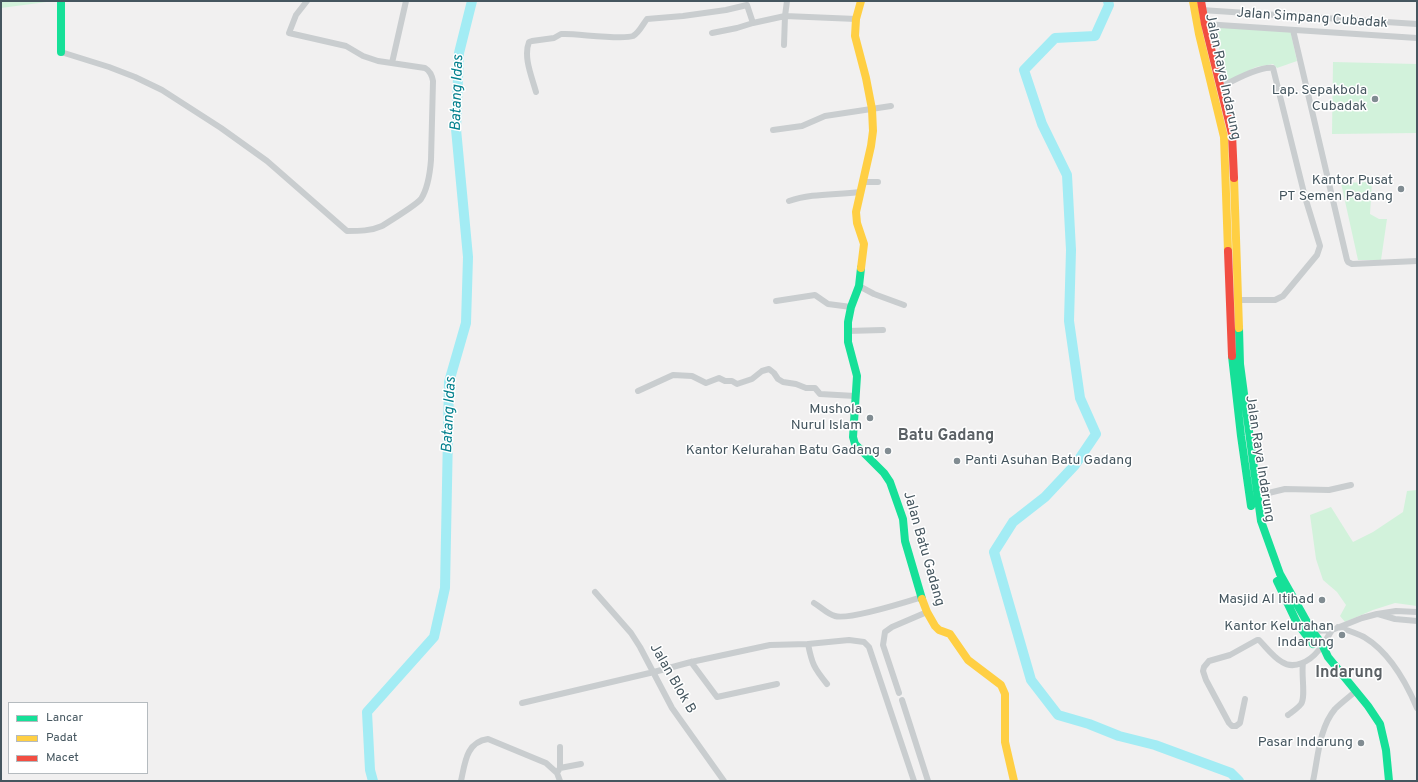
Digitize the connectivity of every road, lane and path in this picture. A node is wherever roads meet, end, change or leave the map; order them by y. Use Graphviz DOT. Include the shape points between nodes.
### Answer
graph roads {
  1 [pos="61,1"];
  2 [pos="307,1"];
  3 [pos="406,1"];
  4 [pos="787,1"];
  5 [pos="861,1"];
  6 [pos="1193,1"];
  7 [pos="1201,1"];
  8 [pos="746,3"];
  9 [pos="1199,10"];
  10 [pos="785,16"];
  11 [pos="856,19"];
  12 [pos="1329,19"];
  13 [pos="1197,20"];
  14 [pos="753,23"];
  15 [pos="1205,24"];
  16 [pos="1417,24"];
  17 [pos="1292,30"];
  18 [pos="712,32"];
  19 [pos="1329,32"];
  20 [pos="1417,38"];
  21 [pos="784,45"];
  22 [pos="61,52"];
  23 [pos="392,64"];
  24 [pos="1221,87"];
  25 [pos="536,92"];
  26 [pos="891,106"];
  27 [pos="872,109"];
  28 [pos="773,130"];
  29 [pos="862,182"];
  30 [pos="878,182"];
  31 [pos="860,192"];
  32 [pos="789,201"];
  33 [pos="1230,209"];
  34 [pos="1417,261"];
  35 [pos="859,286"];
  36 [pos="1238,300"];
  37 [pos="776,301"];
  38 [pos="904,305"];
  39 [pos="851,307"];
  40 [pos="883,330"];
  41 [pos="848,331"];
  42 [pos="638,391"];
  43 [pos="855,396"];
  44 [pos="1351,486"];
  45 [pos="1253,496"];
  46 [pos="595,592"];
  47 [pos="922,597"];
  48 [pos="814,603"];
  49 [pos="927,612"];
  50 [pos="1417,612"];
  51 [pos="1378,614"];
  52 [pos="1417,621"];
  53 [pos="1335,628"];
  54 [pos="1308,632"];
  55 [pos="808,644"];
  56 [pos="1320,647"];
  57 [pos="691,662"];
  58 [pos="1303,663"];
  59 [pos="654,672"];
  60 [pos="777,684"];
  61 [pos="827,684"];
  62 [pos="1356,691"];
  63 [pos="899,693"];
  64 [pos="1245,699"];
  65 [pos="902,700"];
  66 [pos="522,703"];
  67 [pos="1417,708"];
  68 [pos="1288,715"];
  69 [pos="560,747"];
  70 [pos="581,764"];
  71 [pos="558,770"];
  72 [pos="461,781"];
  73 [pos="560,781"];
  74 [pos="724,781"];
  75 [pos="914,781"];
  76 [pos="928,781"];
  77 [pos="1014,781"];
  78 [pos="1314,781"];
  79 [pos="1389,781"];
  1 -- 22 [label="main road"];
  2 -- 23 [label="street" via="296,15 290,33 346,46 363,56"];
  3 -- 23 [label="street"];
  4 -- 10 [label="street"];
  5 -- 11 [label="main road, Jalan Batu Gadang"];
  6 -- 9 [label="main road, Jalan Raya Indarung"];
  7 -- 9 [label="main road, Jalan Raya Indarung"];
  8 -- 14 [label="street"];
  8 -- 25 [label="street" via="726,10 647,19 636,35 631,36 561,34 554,38 529,42 528,65"];
  9 -- 12 [label="street, Jalan Simpang Cubadak"];
  9 -- 13 [label="main road, Jalan Raya Indarung"];
  9 -- 15 [label="main road, Jalan Raya Indarung"];
  10 -- 11 [label="street"];
  10 -- 14 [label="street"];
  10 -- 21 [label="street"];
  11 -- 27 [label="main road, Jalan Batu Gadang" via="855,36"];
  12 -- 16 [label="street, Jalan Simpang Cubadak"];
  12 -- 19 [label="street"];
  13 -- 15 [label="street"];
  13 -- 33 [label="main road, Jalan Raya Indarung" via="1224,136"];
  14 -- 18 [label="street"];
  15 -- 17 [label="street, Jalan Simpang Cubadak"];
  15 -- 24 [label="main road, Jalan Raya Indarung"];
  17 -- 19 [label="street, Jalan Simpang Cubadak"];
  17 -- 34 [label="street" via="1348,262 1352,264"];
  19 -- 20 [label="street, Jalan Simpang Cubadak"];
  22 -- 23 [label="street" via="109,67 162,90 268,161 347,231 382,226 420,200 430,173 432,76 425,68"];
  24 -- 33 [label="main road, Jalan Raya Indarung" via="1232,134"];
  24 -- 36 [label="street" via="1251,72 1273,68 1320,246 1317,255 1283,296 1271,300"];
  26 -- 27 [label="street"];
  27 -- 28 [label="street" via="824,116 802,126"];
  27 -- 29 [label="main road, Jalan Batu Gadang" via="873,138"];
  29 -- 30 [label="street"];
  29 -- 31 [label="main road, Jalan Batu Gadang"];
  31 -- 32 [label="street" via="811,195"];
  31 -- 35 [label="main road, Jalan Batu Gadang" via="856,219 863,239 864,252"];
  33 -- 36 [label="main road, Jalan Raya Indarung"];
  33 -- 45 [label="main road, Jalan Raya Indarung" via="1232,361"];
  35 -- 38 [label="street"];
  35 -- 39 [label="main road, Jalan Batu Gadang"];
  36 -- 45 [label="main road, Jalan Raya Indarung" via="1240,364"];
  37 -- 39 [label="street" via="815,295 828,304"];
  39 -- 41 [label="main road, Jalan Batu Gadang"];
  40 -- 41 [label="street"];
  41 -- 43 [label="main road, Jalan Batu Gadang" via="856,371"];
  42 -- 43 [label="street" via="673,375 692,376 706,383 719,378 737,384 769,369 780,380 806,388 815,388 820,394"];
  43 -- 47 [label="main road, Jalan Batu Gadang" via="852,432 854,441 890,482 902,513 907,549"];
  44 -- 45 [label="street" via="1329,490 1285,489"];
  45 -- 54 [label="main road, Jalan Raya Indarung" via="1275,561"];
  46 -- 59 [label="street, Jalan Blok B" via="631,633"];
  47 -- 48 [label="street" via="899,605 840,617 830,614"];
  47 -- 49 [label="main road, Jalan Batu Gadang"];
  49 -- 63 [label="street" via="892,626 885,632 883,645"];
  49 -- 77 [label="main road, Jalan Batu Gadang" via="936,628 952,636 968,660 1002,685 1005,694 1006,747"];
  50 -- 51 [label="street" via="1396,611"];
  51 -- 52 [label="street"];
  51 -- 53 [label="street"];
  53 -- 54 [label="street"];
  53 -- 56 [label="street"];
  53 -- 67 [label="street" via="1358,634 1377,647 1401,677"];
  54 -- 56 [label="main road, Jalan Raya Indarung"];
  55 -- 57 [label="street" via="770,645"];
  55 -- 61 [label="street" via="815,669"];
  55 -- 75 [label="street" via="860,640 867,644"];
  56 -- 58 [label="street"];
  56 -- 62 [label="main road, Jalan Raya Indarung"];
  57 -- 59 [label="street"];
  57 -- 60 [label="street" via="717,697"];
  58 -- 64 [label="street" via="1284,663 1257,640 1230,655 1206,664 1204,676 1232,726 1240,723"];
  58 -- 68 [label="street" via="1303,699 1299,707"];
  59 -- 66 [label="street"];
  59 -- 74 [label="street, Jalan Blok B" via="672,708"];
  62 -- 78 [label="street" via="1336,709 1327,722"];
  62 -- 79 [label="main road, Jalan Raya Indarung" via="1380,724"];
  65 -- 76 [label="street"];
  69 -- 71 [label="street"];
  70 -- 71 [label="street"];
  71 -- 72 [label="street" via="537,758 488,739 472,746 465,760"];
  71 -- 73 [label="street"];
}
